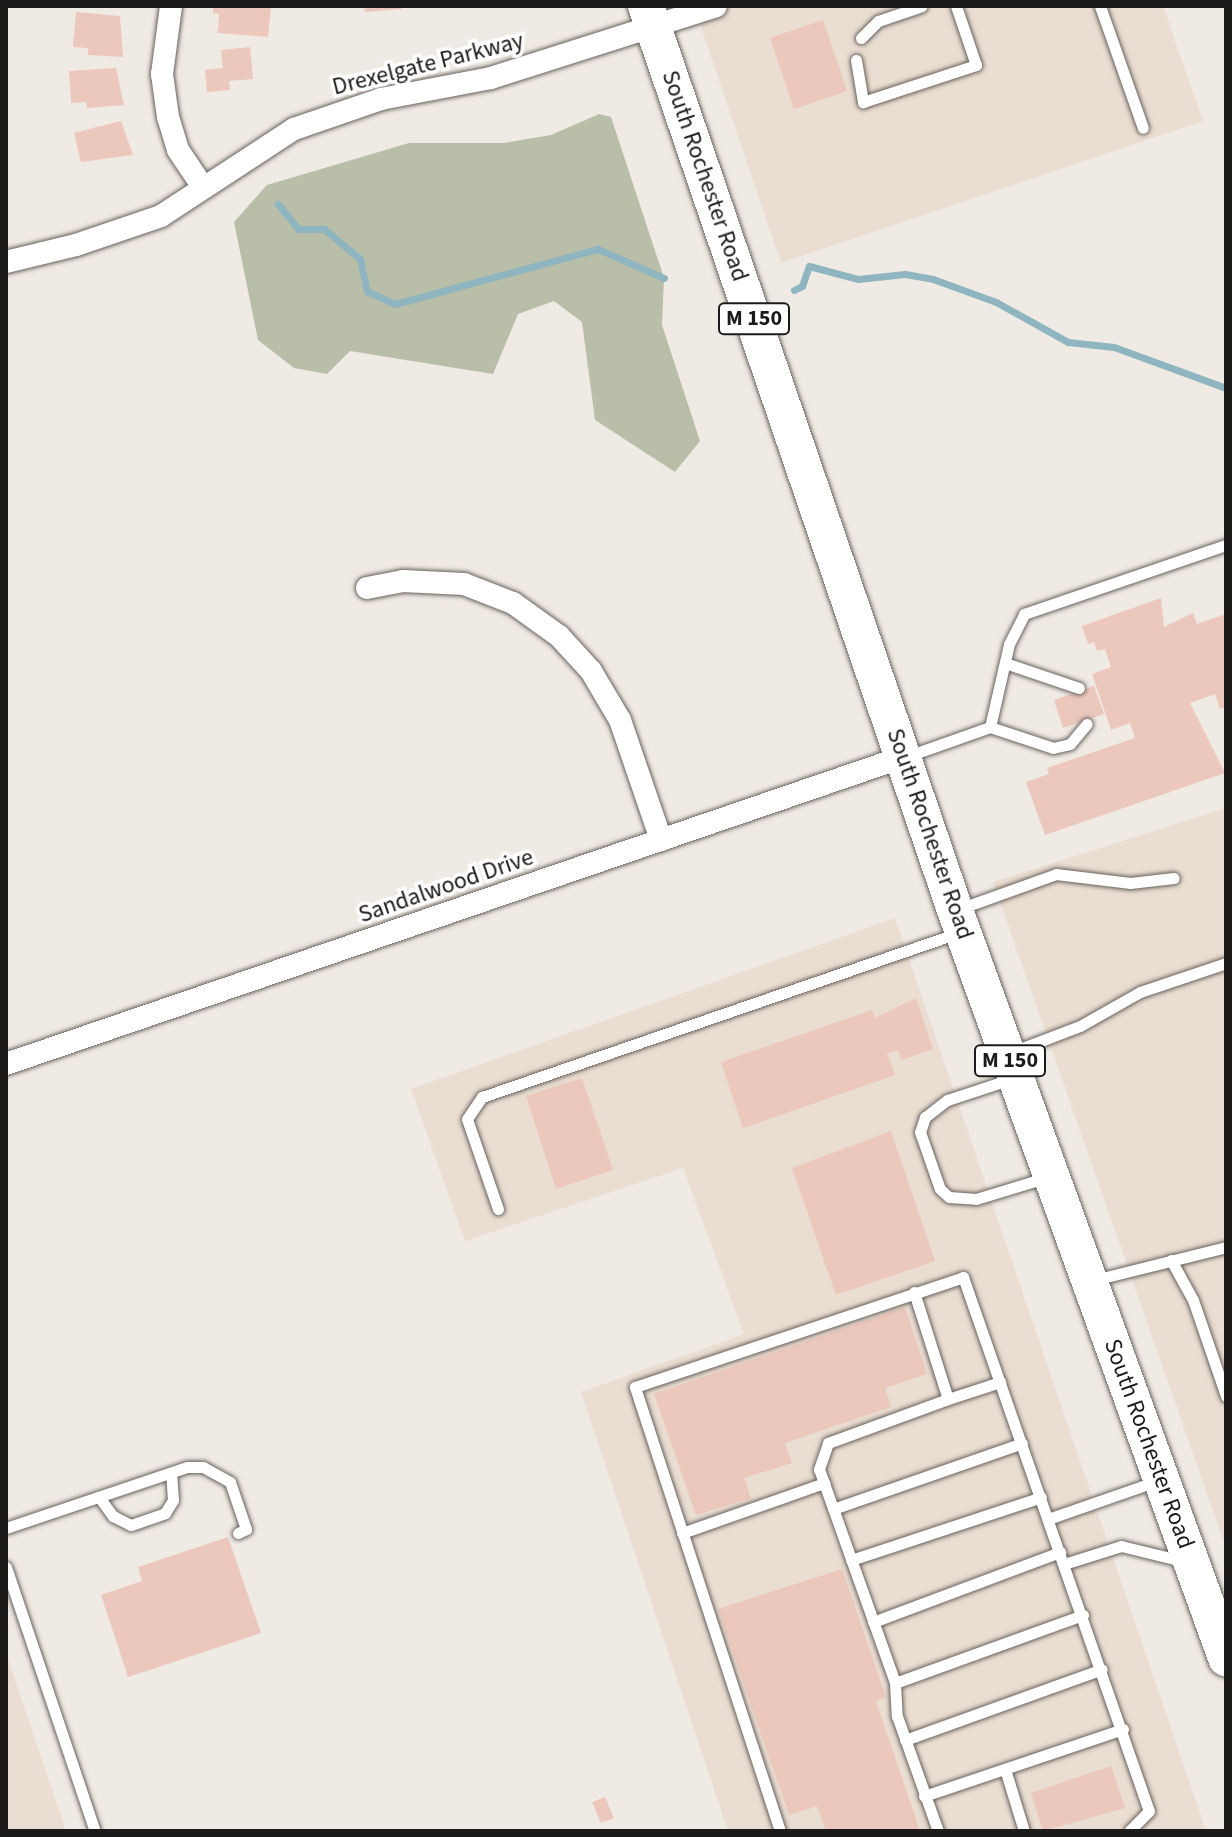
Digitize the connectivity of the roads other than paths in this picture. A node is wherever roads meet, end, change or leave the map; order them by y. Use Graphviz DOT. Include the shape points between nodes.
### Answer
graph roads {
  1 [pos="171,6"];
  2 [pos="716,6"];
  3 [pos="922,6"];
  4 [pos="956,6"];
  5 [pos="1100,6"];
  6 [pos="650,17"];
  7 [pos="861,38"];
  8 [pos="856,60"];
  9 [pos="1143,128"];
  10 [pos="203,187"];
  11 [pos="6,262"];
  12 [pos="1226,545"];
  13 [pos="367,588"];
  14 [pos="1005,663"];
  15 [pos="1079,688"];
  16 [pos="1087,724"];
  17 [pos="990,727"];
  18 [pos="903,757"];
  19 [pos="661,840"];
  20 [pos="1174,878"];
  21 [pos="959,921"];
  22 [pos="1226,963"];
  23 [pos="6,1064"];
  24 [pos="1011,1065"];
  25 [pos="1051,1176"];
  26 [pos="498,1209"];
  27 [pos="1226,1247"];
  28 [pos="1171,1260"];
  29 [pos="1090,1281"];
  30 [pos="914,1292"];
  31 [pos="1000,1382"];
  32 [pos="1226,1396"];
  33 [pos="948,1399"];
  34 [pos="1022,1443"];
  35 [pos="171,1473"];
  36 [pos="1162,1479"];
  37 [pos="824,1483"];
  38 [pos="99,1497"];
  39 [pos="1041,1497"];
  40 [pos="833,1509"];
  41 [pos="1048,1519"];
  42 [pos="6,1528"];
  43 [pos="238,1533"];
  44 [pos="682,1533"];
  45 [pos="1062,1558"];
  46 [pos="851,1560"];
  47 [pos="1192,1564"];
  48 [pos="6,1567"];
  49 [pos="1083,1615"];
  50 [pos="873,1622"];
  51 [pos="1226,1658"];
  52 [pos="1102,1669"];
  53 [pos="895,1683"];
  54 [pos="1123,1729"];
  55 [pos="905,1740"];
  56 [pos="1005,1769"];
  57 [pos="924,1796"];
  58 [pos="95,1831"];
  59 [pos="780,1831"];
  60 [pos="938,1831"];
  61 [pos="1024,1831"];
  62 [pos="1129,1831"];
  1 -- 10 [label="street" via="162,74 168,117 178,150"];
  2 -- 6 [label="street, Drexelgate Parkway"];
  3 -- 7 [label="lane" via="878,21"];
  4 -- 8 [label="lane" via="976,65 863,102"];
  5 -- 9 [label="lane"];
  6 -- 10 [label="street, Drexelgate Parkway" via="491,78 392,97 324,118 267,142"];
  6 -- 18 [label="main road, South Rochester Road / M 150"];
  10 -- 11 [label="street, Drexelgate Parkway" via="161,216 125,230"];
  12 -- 14 [label="lane" via="1024,614"];
  13 -- 19 [label="street" via="403,581 464,584 513,603 559,636 591,671 620,720"];
  14 -- 15 [label="lane"];
  14 -- 17 [label="lane"];
  16 -- 17 [label="lane" via="1070,744 1053,748"];
  17 -- 18 [label="lane"];
  18 -- 19 [label="street, Sandalwood Drive"];
  18 -- 21 [label="main road, South Rochester Road / M 150"];
  19 -- 23 [label="street, Sandalwood Drive"];
  20 -- 21 [label="lane" via="1130,883 1056,874"];
  21 -- 24 [label="main road, South Rochester Road / M 150"];
  21 -- 26 [label="lane" via="482,1097 467,1119"];
  22 -- 24 [label="lane" via="1140,992"];
  24 -- 25 [label="main road, South Rochester Road / M 150"];
  24 -- 25 [label="lane" via="925,1117 920,1132 940,1189 949,1197 976,1199"];
  25 -- 29 [label="main road, South Rochester Road / M 150"];
  27 -- 28 [label="lane"];
  28 -- 29 [label="lane"];
  28 -- 32 [label="lane" via="1193,1300"];
  29 -- 36 [label="main road, South Rochester Road / M 150"];
  30 -- 31 [label="lane" via="963,1277"];
  30 -- 33 [label="lane"];
  30 -- 44 [label="lane" via="635,1387"];
  31 -- 33 [label="lane"];
  31 -- 34 [label="lane"];
  33 -- 37 [label="lane" via="828,1443 819,1469"];
  34 -- 39 [label="lane"];
  34 -- 40 [label="lane"];
  35 -- 38 [label="lane"];
  35 -- 38 [label="lane" via="173,1500 165,1513 131,1525 113,1516"];
  35 -- 43 [label="lane" via="203,1467 230,1482 246,1529"];
  36 -- 41 [label="lane"];
  36 -- 47 [label="main road, South Rochester Road / M 150"];
  37 -- 40 [label="lane"];
  37 -- 44 [label="lane"];
  38 -- 42 [label="lane"];
  39 -- 41 [label="lane"];
  39 -- 46 [label="lane"];
  40 -- 46 [label="lane"];
  41 -- 45 [label="lane"];
  44 -- 59 [label="lane"];
  45 -- 47 [label="lane" via="1121,1546"];
  45 -- 49 [label="lane"];
  45 -- 50 [label="lane"];
  46 -- 50 [label="lane"];
  47 -- 51 [label="main road, South Rochester Road / M 150"];
  48 -- 58 [label="lane"];
  49 -- 52 [label="lane"];
  49 -- 53 [label="lane"];
  50 -- 53 [label="lane"];
  52 -- 54 [label="lane"];
  52 -- 55 [label="lane"];
  53 -- 55 [label="lane"];
  54 -- 56 [label="lane"];
  54 -- 62 [label="lane" via="1149,1811"];
  55 -- 57 [label="lane"];
  56 -- 57 [label="lane"];
  56 -- 61 [label="lane"];
  57 -- 60 [label="lane"];
}
